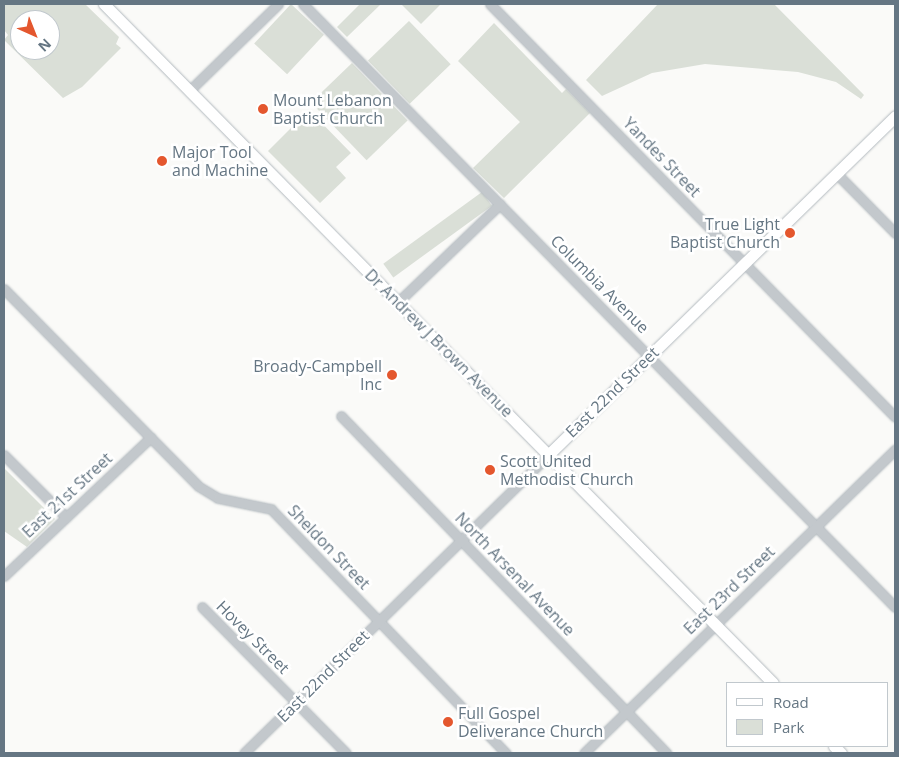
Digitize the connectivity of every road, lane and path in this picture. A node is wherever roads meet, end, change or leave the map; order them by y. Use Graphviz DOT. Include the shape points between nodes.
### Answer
graph roads {
  1 [pos="104,4"];
  2 [pos="278,4"];
  3 [pos="303,4"];
  4 [pos="490,4"];
  5 [pos="190,90"];
  6 [pos="895,116"];
  7 [pos="837,174"];
  8 [pos="500,204"];
  9 [pos="895,233"];
  10 [pos="745,263"];
  11 [pos="4,290"];
  12 [pos="399,301"];
  13 [pos="650,356"];
  14 [pos="341,416"];
  15 [pos="895,417"];
  16 [pos="151,437"];
  17 [pos="895,449"];
  18 [pos="549,454"];
  19 [pos="4,455"];
  20 [pos="66,517"];
  21 [pos="816,526"];
  22 [pos="461,540"];
  23 [pos="4,576"];
  24 [pos="202,607"];
  25 [pos="895,607"];
  26 [pos="379,621"];
  27 [pos="715,624"];
  28 [pos="772,682"];
  29 [pos="297,702"];
  30 [pos="626,711"];
  31 [pos="244,753"];
  32 [pos="346,753"];
  33 [pos="506,753"];
  34 [pos="584,753"];
  35 [pos="667,753"];
  1 -- 5 [label="main road, Dr Andrew J Brown Avenue"];
  2 -- 5 [label="street"];
  3 -- 8 [label="street, Columbia Avenue"];
  4 -- 10 [label="street, Yandes Street"];
  5 -- 12 [label="main road, Dr Andrew J Brown Avenue"];
  6 -- 7 [label="main road, East 22nd Street"];
  7 -- 9 [label="street"];
  7 -- 10 [label="main road, East 22nd Street"];
  8 -- 12 [label="street"];
  8 -- 13 [label="street, Columbia Avenue"];
  10 -- 13 [label="main road, East 22nd Street"];
  10 -- 15 [label="street, Yandes Street"];
  11 -- 16 [label="street, Sheldon Street"];
  12 -- 18 [label="main road, Dr Andrew J Brown Avenue"];
  13 -- 18 [label="main road, East 22nd Street"];
  13 -- 21 [label="street, Columbia Avenue"];
  14 -- 22 [label="street, North Arsenal Avenue"];
  16 -- 20 [label="street, East 21st Street"];
  16 -- 26 [label="street, Sheldon Street" via="208,494 271,509"];
  17 -- 21 [label="street, East 23rd Street"];
  18 -- 22 [label="street, East 22nd Street"];
  18 -- 27 [label="main road, Dr Andrew J Brown Avenue"];
  19 -- 20 [label="street"];
  20 -- 23 [label="street, East 21st Street"];
  21 -- 25 [label="street, Columbia Avenue"];
  21 -- 27 [label="street, East 23rd Street"];
  22 -- 26 [label="street, East 22nd Street"];
  22 -- 30 [label="street, North Arsenal Avenue"];
  24 -- 29 [label="street, Hovey Street"];
  26 -- 29 [label="street, East 22nd Street"];
  26 -- 33 [label="street, Sheldon Street"];
  27 -- 28 [label="main road, Dr Andrew J Brown Avenue"];
  27 -- 30 [label="street, East 23rd Street"];
  29 -- 31 [label="street, East 22nd Street"];
  29 -- 32 [label="street, Hovey Street"];
  30 -- 34 [label="street, East 23rd Street"];
  30 -- 35 [label="street, North Arsenal Avenue"];
}
